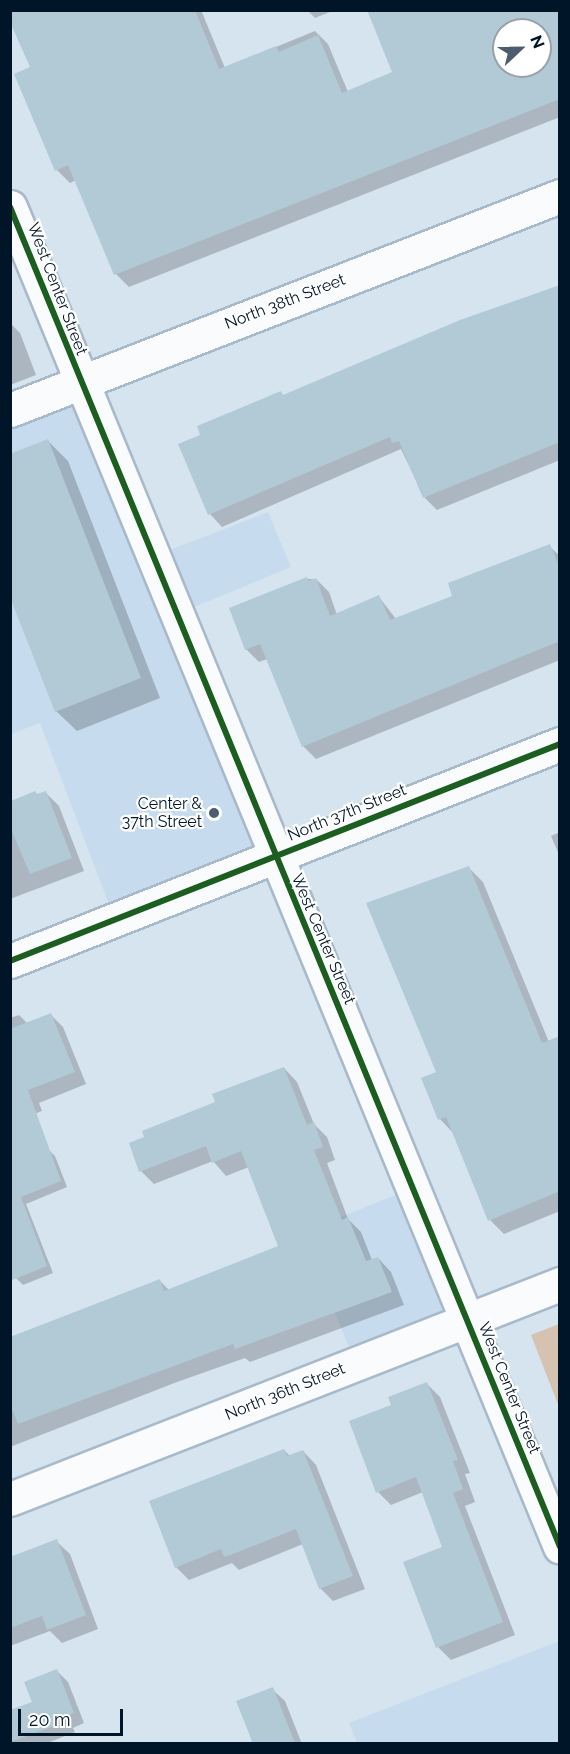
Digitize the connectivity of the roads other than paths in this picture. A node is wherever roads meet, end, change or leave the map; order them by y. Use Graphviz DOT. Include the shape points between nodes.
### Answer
graph roads {
  1 [pos="560,196"];
  2 [pos="10,207"];
  3 [pos="79,382"];
  4 [pos="10,410"];
  5 [pos="560,744"];
  6 [pos="274,857"];
  7 [pos="10,961"];
  8 [pos="560,1284"];
  9 [pos="467,1320"];
  10 [pos="10,1499"];
  11 [pos="560,1546"];
  1 -- 3 [label="street, North 38th Street"];
  2 -- 3 [label="street, West Center Street"];
  3 -- 4 [label="street, North 38th Street"];
  3 -- 6 [label="street, West Center Street"];
  5 -- 6 [label="street, North 37th Street"];
  6 -- 7 [label="street, North 37th Street"];
  6 -- 9 [label="street, West Center Street"];
  8 -- 9 [label="street, North 36th Street"];
  9 -- 10 [label="street, North 36th Street"];
  9 -- 11 [label="street, West Center Street"];
}
